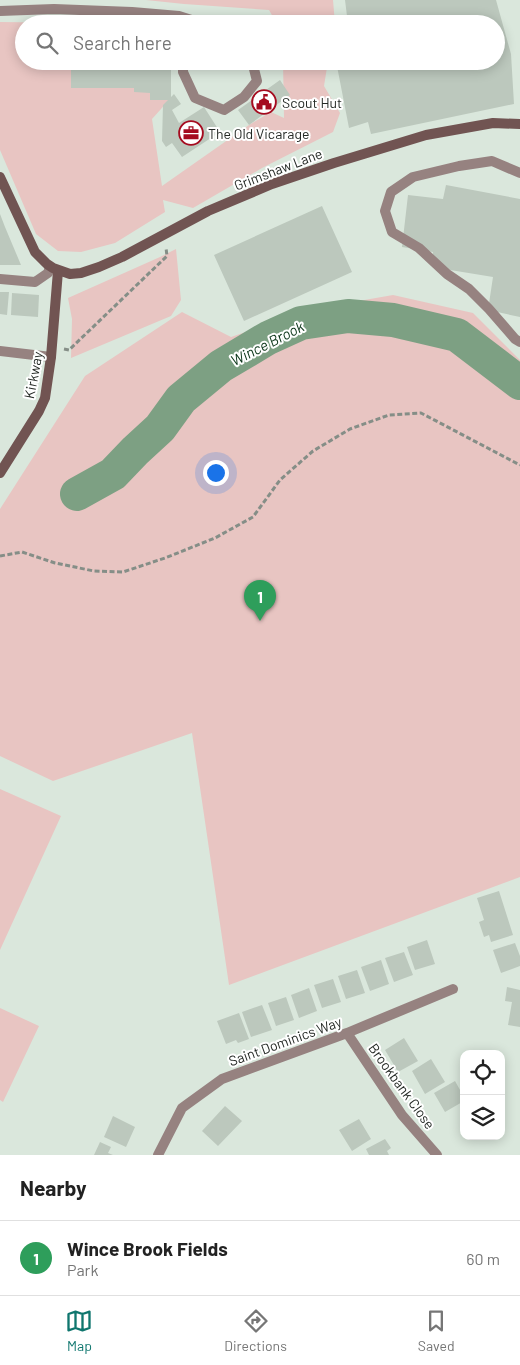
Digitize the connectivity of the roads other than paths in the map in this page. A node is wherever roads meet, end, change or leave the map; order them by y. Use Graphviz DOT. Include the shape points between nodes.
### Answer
graph roads {
  1 [pos="0,11"];
  2 [pos="150,15"];
  3 [pos="183,70"];
  4 [pos="254,70"];
  5 [pos="520,124"];
  6 [pos="520,173"];
  7 [pos="1,184"];
  8 [pos="54,269"];
  9 [pos="0,279"];
  10 [pos="520,342"];
  11 [pos="0,351"];
  12 [pos="52,353"];
  13 [pos="0,473"];
  14 [pos="453,989"];
  15 [pos="347,1033"];
  16 [pos="158,1155"];
  17 [pos="437,1155"];
  1 -- 2 [label="street" via="54,9"];
  3 -- 4 [label="street" via="195,98 224,110 244,97 256,81"];
  5 -- 8 [label="main road, Grimshaw Lane" via="493,123 426,135 334,163 208,211 100,267 70,274"];
  6 -- 10 [label="street" via="492,162 413,177 391,192 384,211 392,232 419,248 469,289"];
  7 -- 8 [label="main road" via="35,252"];
  8 -- 9 [label="street" via="35,282"];
  8 -- 12 [label="main road, Kirkway"];
  11 -- 12 [label="street"];
  12 -- 13 [label="main road, Kirkway" via="45,398"];
  14 -- 15 [label="street, Saint Dominics Way"];
  15 -- 16 [label="street, Saint Dominics Way" via="222,1079 182,1108"];
  15 -- 17 [label="street, Brookbank Close" via="402,1115"];
}
